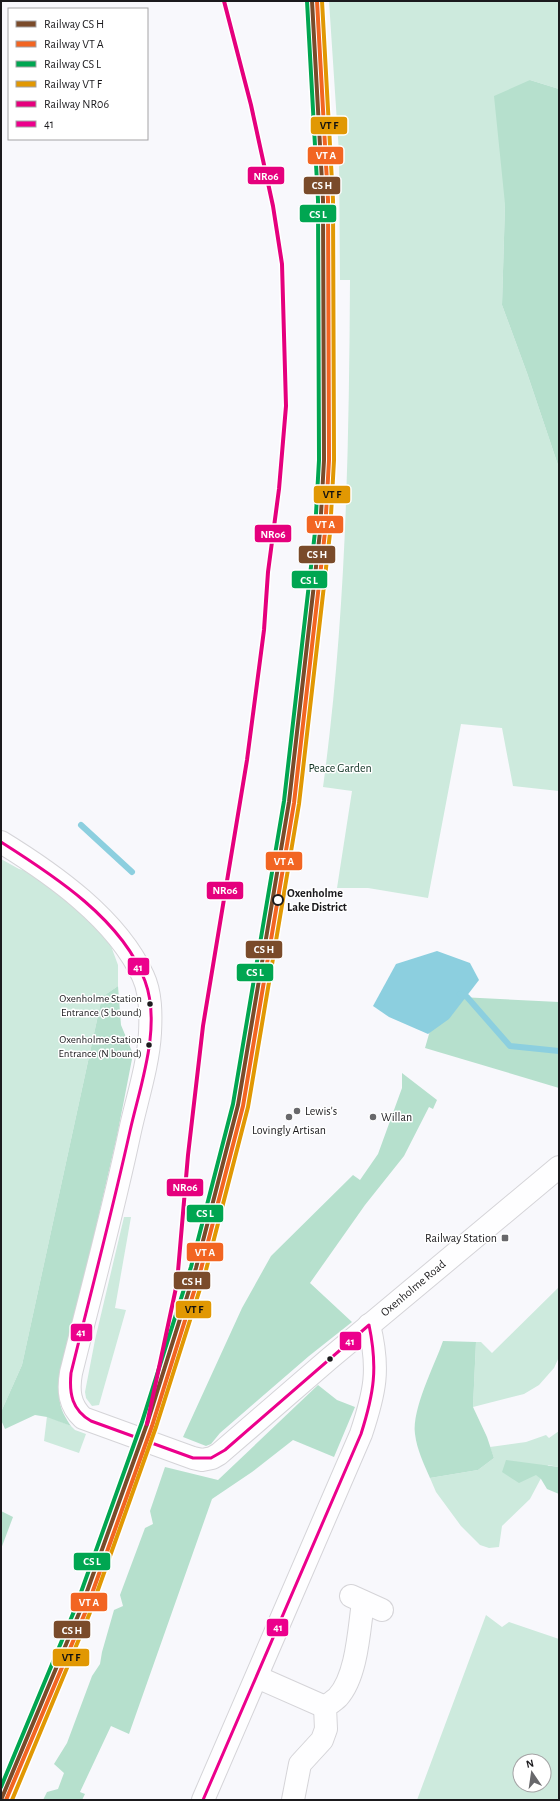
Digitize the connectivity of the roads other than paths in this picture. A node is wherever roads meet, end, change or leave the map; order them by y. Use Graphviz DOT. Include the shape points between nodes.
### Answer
graph roads {
  1 [pos="1,842"];
  2 [pos="559,1167"];
  3 [pos="369,1326"];
  4 [pos="365,1602"];
  5 [pos="257,1677"];
  6 [pos="325,1707"];
  7 [pos="203,1800"];
  8 [pos="294,1800"];
  1 -- 3 [label="main road, Oxenholme Road" via="64,885 89,906 126,947 143,977 148,993 150,1016 147,1055 119,1181 71,1373 70,1397 76,1412 91,1421 192,1458 212,1458"];
  2 -- 3 [label="main road, Oxenholme Road"];
  3 -- 5 [label="main road" via="376,1359 372,1402 361,1434"];
  4 -- 6 [label="main road" via="350,1675 338,1698"];
  5 -- 6 [label="main road"];
  5 -- 7 [label="main road"];
  6 -- 8 [label="main road" via="326,1728 322,1740 300,1764"];
}
